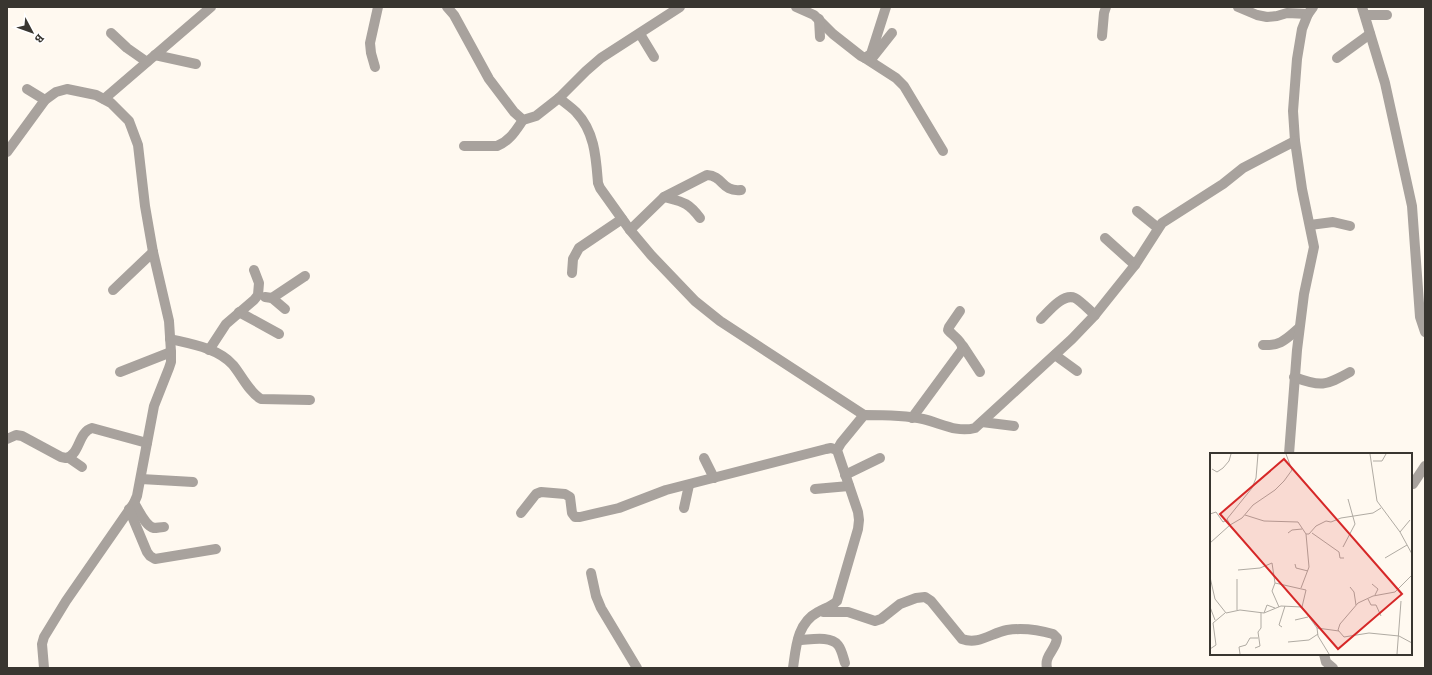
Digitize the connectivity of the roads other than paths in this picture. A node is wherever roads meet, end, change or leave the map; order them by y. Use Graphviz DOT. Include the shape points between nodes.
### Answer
graph roads {
  1 [pos="212,7"];
  2 [pos="378,7"];
  3 [pos="446,7"];
  4 [pos="680,7"];
  5 [pos="796,7"];
  6 [pos="886,7"];
  7 [pos="1106,7"];
  8 [pos="1238,7"];
  9 [pos="1311,10"];
  10 [pos="1364,11"];
  11 [pos="1387,15"];
  12 [pos="819,19"];
  13 [pos="111,33"];
  14 [pos="892,33"];
  15 [pos="640,34"];
  16 [pos="1370,34"];
  17 [pos="1102,36"];
  18 [pos="820,37"];
  19 [pos="654,57"];
  20 [pos="1337,58"];
  21 [pos="151,59"];
  22 [pos="868,59"];
  23 [pos="196,64"];
  24 [pos="375,67"];
  25 [pos="27,89"];
  26 [pos="559,98"];
  27 [pos="104,99"];
  28 [pos="45,100"];
  29 [pos="523,120"];
  30 [pos="1295,141"];
  31 [pos="464,146"];
  32 [pos="943,151"];
  33 [pos="7,152"];
  34 [pos="741,190"];
  35 [pos="664,198"];
  36 [pos="1138,211"];
  37 [pos="700,218"];
  38 [pos="622,220"];
  39 [pos="1310,225"];
  40 [pos="1350,226"];
  41 [pos="1158,228"];
  42 [pos="630,230"];
  43 [pos="1105,238"];
  44 [pos="153,252"];
  45 [pos="1135,265"];
  46 [pos="254,270"];
  47 [pos="572,273"];
  48 [pos="305,276"];
  49 [pos="113,290"];
  50 [pos="258,295"];
  51 [pos="272,298"];
  52 [pos="285,309"];
  53 [pos="960,311"];
  54 [pos="239,312"];
  55 [pos="1095,315"];
  56 [pos="1041,319"];
  57 [pos="1299,328"];
  58 [pos="1425,332"];
  59 [pos="279,334"];
  60 [pos="170,339"];
  61 [pos="1263,345"];
  62 [pos="963,346"];
  63 [pos="209,350"];
  64 [pos="171,352"];
  65 [pos="1054,355"];
  66 [pos="1077,371"];
  67 [pos="120,372"];
  68 [pos="980,372"];
  69 [pos="1350,372"];
  70 [pos="1294,378"];
  71 [pos="310,400"];
  72 [pos="864,415"];
  73 [pos="912,418"];
  74 [pos="982,422"];
  75 [pos="1014,426"];
  76 [pos="7,439"];
  77 [pos="147,443"];
  78 [pos="838,450"];
  79 [pos="1289,453"];
  80 [pos="69,458"];
  81 [pos="704,458"];
  82 [pos="880,458"];
  83 [pos="1425,466"];
  84 [pos="82,467"];
  85 [pos="845,475"];
  86 [pos="714,478"];
  87 [pos="141,479"];
  88 [pos="193,482"];
  89 [pos="1413,484"];
  90 [pos="688,485"];
  91 [pos="849,486"];
  92 [pos="815,489"];
  93 [pos="132,506"];
  94 [pos="684,508"];
  95 [pos="521,514"];
  96 [pos="164,527"];
  97 [pos="216,549"];
  98 [pos="591,573"];
  99 [pos="818,612"];
  100 [pos="798,640"];
  101 [pos="1324,655"];
  102 [pos="845,663"];
  103 [pos="44,668"];
  104 [pos="637,668"];
  105 [pos="793,668"];
  106 [pos="1047,668"];
  107 [pos="1333,668"];
  1 -- 21 [label="street"];
  2 -- 24 [label="street" via="370,43"];
  3 -- 29 [label="street" via="454,15 489,79"];
  4 -- 15 [label="street"];
  5 -- 12 [label="street"];
  6 -- 22 [label="street"];
  7 -- 17 [label="street"];
  8 -- 9 [label="street" via="1267,17"];
  9 -- 30 [label="street" via="1302,29 1297,59 1293,111"];
  10 -- 11 [label="street"];
  10 -- 16 [label="street"];
  12 -- 18 [label="street"];
  12 -- 22 [label="street" via="833,34"];
  13 -- 21 [label="street" via="127,48"];
  14 -- 22 [label="street"];
  15 -- 19 [label="street"];
  15 -- 26 [label="street" via="601,58"];
  16 -- 20 [label="street"];
  16 -- 58 [label="street" via="1385,83 1412,206 1420,317"];
  21 -- 23 [label="street"];
  21 -- 27 [label="street"];
  22 -- 32 [label="street" via="904,86"];
  25 -- 28 [label="street"];
  26 -- 29 [label="street" via="536,116"];
  26 -- 38 [label="street" via="576,112 586,127 595,147 598,183"];
  27 -- 28 [label="street" via="67,89 56,92"];
  27 -- 44 [label="street" via="111,102 129,121 138,145"];
  28 -- 33 [label="street"];
  29 -- 31 [label="street" via="509,139 497,146"];
  30 -- 39 [label="street"];
  30 -- 41 [label="street" via="1243,168"];
  34 -- 35 [label="street" via="730,189 715,176 707,175"];
  35 -- 37 [label="street" via="686,204"];
  35 -- 42 [label="street"];
  36 -- 41 [label="street"];
  38 -- 42 [label="street"];
  38 -- 47 [label="street" via="580,248 573,259"];
  39 -- 40 [label="street" via="1333,222"];
  39 -- 57 [label="street" via="1314,247"];
  41 -- 45 [label="street"];
  42 -- 72 [label="street" via="695,301 720,321"];
  43 -- 45 [label="street"];
  44 -- 49 [label="street"];
  44 -- 60 [label="street" via="169,321"];
  45 -- 55 [label="street"];
  46 -- 50 [label="street" via="259,283"];
  48 -- 51 [label="street"];
  50 -- 51 [label="street"];
  50 -- 54 [label="street"];
  51 -- 52 [label="street"];
  53 -- 62 [label="street" via="948,330"];
  54 -- 59 [label="street"];
  54 -- 63 [label="street" via="226,324"];
  55 -- 56 [label="street" via="1071,297 1064,299"];
  55 -- 65 [label="street"];
  57 -- 61 [label="street" via="1283,342"];
  57 -- 70 [label="street"];
  60 -- 63 [label="street"];
  60 -- 64 [label="street"];
  62 -- 68 [label="street"];
  62 -- 73 [label="street"];
  63 -- 71 [label="street" via="233,365 259,398"];
  64 -- 67 [label="street"];
  64 -- 77 [label="street" via="169,368 154,406"];
  65 -- 66 [label="street"];
  65 -- 74 [label="street"];
  69 -- 70 [label="street" via="1325,384 1313,384"];
  70 -- 79 [label="street"];
  72 -- 73 [label="street"];
  72 -- 78 [label="street"];
  73 -- 74 [label="street" via="959,430 975,428"];
  74 -- 75 [label="street"];
  76 -- 80 [label="street" via="16,435 22,436 61,457"];
  77 -- 80 [label="street" via="92,428 86,432"];
  77 -- 87 [label="street"];
  78 -- 85 [label="street"];
  78 -- 86 [label="street" via="826,448"];
  80 -- 84 [label="street"];
  81 -- 86 [label="street"];
  82 -- 85 [label="street"];
  83 -- 89 [label="street"];
  85 -- 91 [label="street"];
  86 -- 90 [label="street"];
  87 -- 88 [label="street"];
  87 -- 93 [label="street"];
  90 -- 94 [label="street"];
  90 -- 95 [label="street" via="666,490 619,508 580,517 575,517 572,513 570,497 541,492 536,494"];
  91 -- 92 [label="street"];
  91 -- 99 [label="street" via="858,512 858,529 837,601"];
  93 -- 96 [label="street" via="150,526"];
  93 -- 97 [label="street" via="147,552 155,559"];
  93 -- 103 [label="street" via="66,601 44,638"];
  98 -- 104 [label="street" via="601,608"];
  99 -- 100 [label="street" via="802,625"];
  99 -- 106 [label="street" via="848,612 875,621 900,604 925,597 962,639 968,641 1006,630 1053,634 1057,638 1057,644 1048,656"];
  100 -- 102 [label="street" via="834,641 840,647"];
  100 -- 105 [label="street"];
  101 -- 107 [label="street" via="1326,662"];
}
